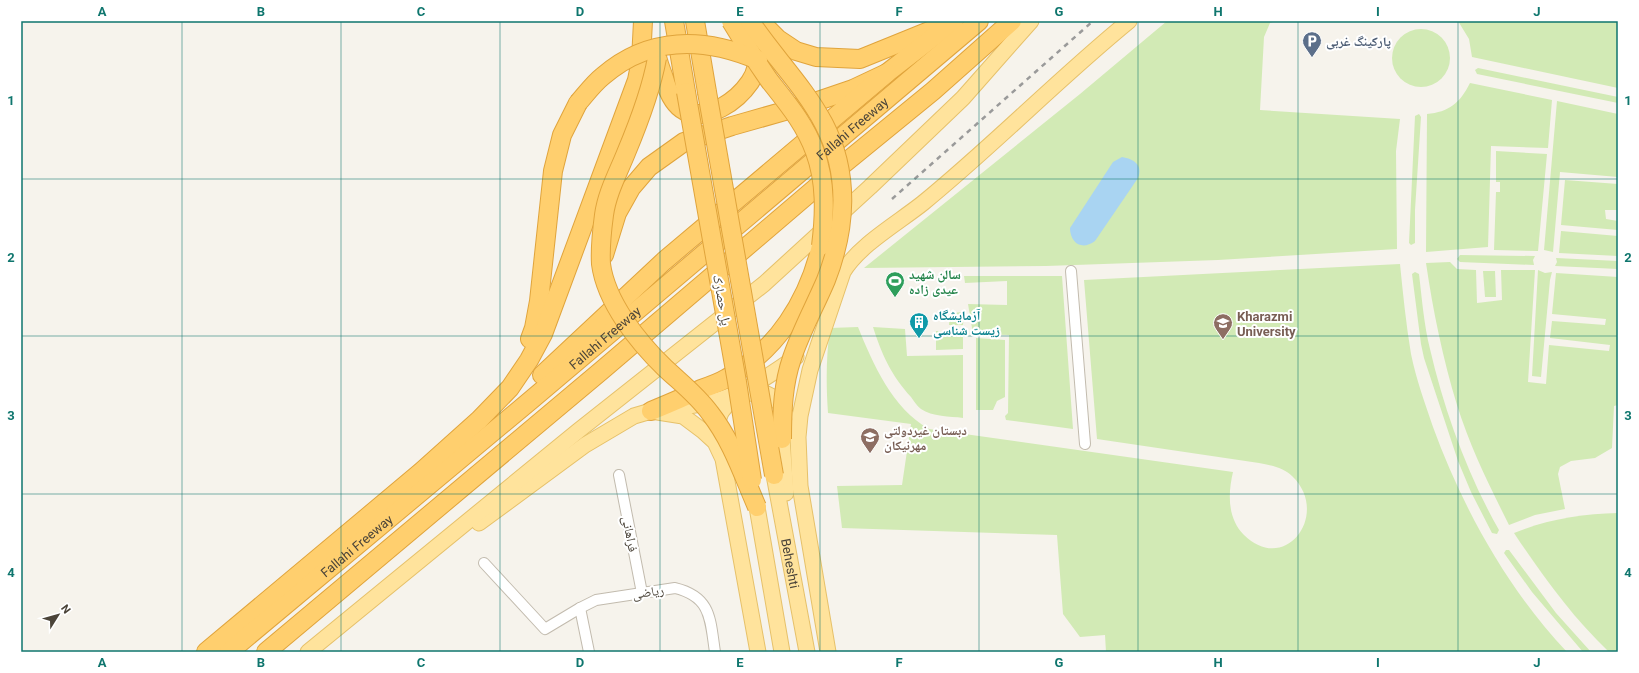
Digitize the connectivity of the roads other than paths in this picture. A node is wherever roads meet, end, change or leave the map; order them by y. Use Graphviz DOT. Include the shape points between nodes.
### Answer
graph roads {
  1 [pos="642,21"];
  2 [pos="654,21"];
  3 [pos="674,21"];
  4 [pos="695,21"];
  5 [pos="731,21"];
  6 [pos="750,21"];
  7 [pos="756,21"];
  8 [pos="760,21"];
  9 [pos="954,21"];
  10 [pos="979,21"];
  11 [pos="1012,21"];
  12 [pos="1031,21"];
  13 [pos="1128,21"];
  14 [pos="657,58"];
  15 [pos="887,73"];
  16 [pos="798,84"];
  17 [pos="602,264"];
  18 [pos="1071,271"];
  19 [pos="821,334"];
  20 [pos="510,388"];
  21 [pos="651,411"];
  22 [pos="790,438"];
  23 [pos="715,442"];
  24 [pos="1085,444"];
  25 [pos="774,474"];
  26 [pos="619,475"];
  27 [pos="757,507"];
  28 [pos="398,511"];
  29 [pos="451,535"];
  30 [pos="787,544"];
  31 [pos="484,563"];
  32 [pos="642,593"];
  33 [pos="580,608"];
  34 [pos="206,652"];
  35 [pos="229,652"];
  36 [pos="266,652"];
  37 [pos="308,652"];
  38 [pos="589,652"];
  39 [pos="715,652"];
  40 [pos="758,652"];
  41 [pos="782,652"];
  42 [pos="807,652"];
  43 [pos="828,652"];
  1 -- 20 [label="highway" via="641,60 627,109 543,334"];
  2 -- 14 [label="highway"];
  3 -- 27 [label="highway, پل حصارک, bridge"];
  4 -- 25 [label="highway, پل حصارک, bridge"];
  5 -- 21 [label="highway, bridge" via="770,80 795,112 816,153 824,194 824,226 818,261 790,321 757,357 726,379"];
  6 -- 16 [label="highway, bridge"];
  7 -- 14 [label="highway" via="760,41 758,65 751,81 739,94 715,111 695,114 684,110 674,101"];
  8 -- 9 [label="highway" via="778,39 796,51 816,57 860,59"];
  9 -- 15 [label="highway"];
  10 -- 28 [label="highway, Fallahi Freeway"];
  11 -- 36 [label="highway, Fallahi Freeway" via="933,91"];
  12 -- 29 [label="main road" via="963,98 764,284"];
  13 -- 19 [label="main road" via="923,202 850,260 843,272"];
  14 -- 17 [label="highway, bridge" via="643,113 606,205"];
  15 -- 17 [label="highway" via="853,89 684,142 649,167 631,188 617,213"];
  15 -- 28 [label="highway" via="664,261 558,362 442,463"];
  16 -- 20 [label="highway, bridge" via="743,54 710,45 686,44 644,50 620,63 593,85 578,103 562,135 553,171 534,328"];
  16 -- 22 [label="highway, bridge" via="824,125 837,155 843,189 840,233 833,261 792,359 782,397"];
  17 -- 27 [label="highway, bridge" via="616,304 632,329 649,352 698,398 724,431"];
  18 -- 24 [label="street"];
  19 -- 21 [label="main road" via="796,357 749,388 715,401"];
  19 -- 22 [label="main road"];
  20 -- 34 [label="highway" via="479,420 420,472"];
  21 -- 23 [label="main road" via="683,416"];
  21 -- 29 [label="main road" via="634,416 592,441 483,521"];
  22 -- 23 [label="main road" via="790,420 780,404 774,398 751,392 734,400 722,411"];
  22 -- 30 [label="main road" via="786,491"];
  22 -- 43 [label="main road"];
  23 -- 40 [label="main road" via="723,459"];
  25 -- 30 [label="main road, Beheshti"];
  26 -- 32 [label="street, فراهانی"];
  27 -- 41 [label="main road, Beheshti"];
  28 -- 35 [label="highway, Fallahi Freeway"];
  29 -- 37 [label="main road"];
  30 -- 42 [label="main road, Beheshti"];
  31 -- 33 [label="street, ریاضی" via="545,629"];
  32 -- 33 [label="street, ریاضی" via="596,600"];
  32 -- 39 [label="street, ریاضی" via="675,588 687,591 698,598 710,619"];
  33 -- 38 [label="street"];
}
